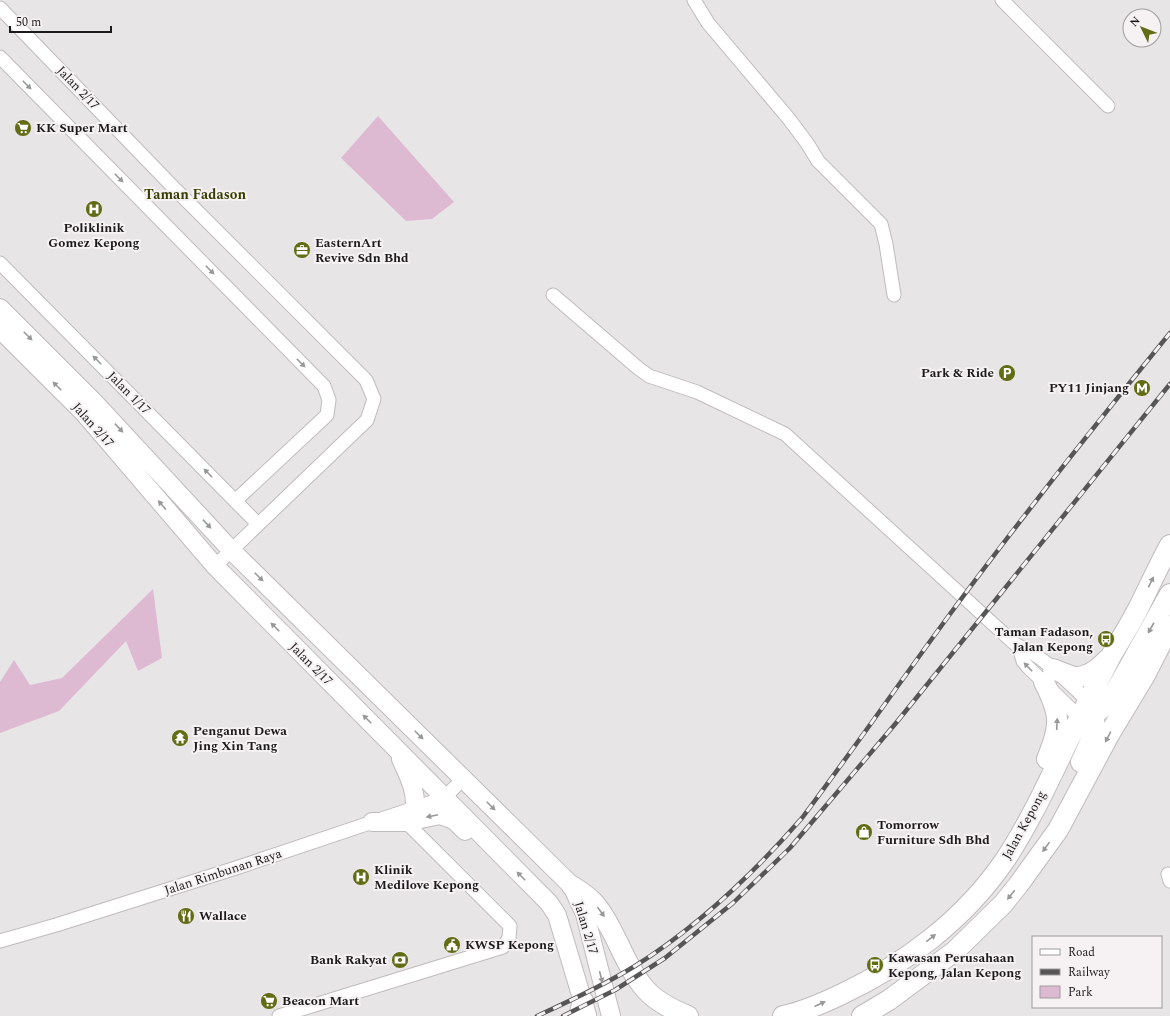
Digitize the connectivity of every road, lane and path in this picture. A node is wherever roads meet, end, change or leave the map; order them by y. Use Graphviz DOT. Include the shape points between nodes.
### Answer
graph roads {
  1 [pos="694,0"];
  2 [pos="1002,0"];
  3 [pos="0,8"];
  4 [pos="0,57"];
  5 [pos="1108,106"];
  6 [pos="0,263"];
  7 [pos="553,295"];
  8 [pos="894,295"];
  9 [pos="0,308"];
  10 [pos="0,329"];
  11 [pos="235,501"];
  12 [pos="258,524"];
  13 [pos="1170,545"];
  14 [pos="231,550"];
  15 [pos="215,566"];
  16 [pos="1170,594"];
  17 [pos="1170,626"];
  18 [pos="1113,654"];
  19 [pos="1049,675"];
  20 [pos="1087,711"];
  21 [pos="394,746"];
  22 [pos="463,779"];
  23 [pos="444,798"];
  24 [pos="410,815"];
  25 [pos="1031,815"];
  26 [pos="372,822"];
  27 [pos="1058,830"];
  28 [pos="489,844"];
  29 [pos="572,886"];
  30 [pos="0,941"];
  31 [pos="583,1011"];
  32 [pos="279,1016"];
  33 [pos="611,1016"];
  34 [pos="688,1016"];
  35 [pos="783,1016"];
  36 [pos="862,1016"];
  1 -- 8 [label="street" via="708,23 789,119 818,161 881,224"];
  2 -- 5 [label="street"];
  3 -- 12 [label="street, Jalan 2/17" via="175,189 366,380 374,399 367,420"];
  4 -- 11 [label="street, one-way" via="324,386 329,400 327,415"];
  11 -- 6 [label="street, Jalan 1/17, one-way"];
  7 -- 19 [label="street" via="650,376 697,392 785,434 1019,647 1035,654"];
  9 -- 14 [label="street, Jalan 2/17, one-way" via="94,402"];
  15 -- 10 [label="street, Jalan 2/17, one-way" via="84,413"];
  11 -- 12 [label="street, Jalan 1/17"];
  12 -- 14 [label="street, Jalan 2/17"];
  18 -- 13 [label="main road, Jalan Kepong, one-way"];
  14 -- 15 [label="street"];
  14 -- 22 [label="street, Jalan 2/17, one-way"];
  21 -- 15 [label="street, Jalan 2/17, one-way"];
  16 -- 20 [label="main road, one-way" via="1113,696 1102,708"];
  17 -- 27 [label="main road, Jalan Kepong, one-way"];
  18 -- 19 [label="main road" via="1097,670 1083,676"];
  18 -- 20 [label="main road, Jalan Kepong"];
  19 -- 20 [label="street"];
  19 -- 20 [label="street"];
  25 -- 19 [label="main road, one-way" via="1041,774 1058,727"];
  20 -- 25 [label="main road, Jalan Kepong"];
  20 -- 27 [label="main road" via="1093,732 1090,745 1063,805"];
  21 -- 23 [label="street, Jalan 2/17"];
  21 -- 24 [label="street" via="414,789 415,799"];
  22 -- 23 [label="street"];
  22 -- 29 [label="street, Jalan 2/17, one-way"];
  23 -- 24 [label="street"];
  23 -- 28 [label="street, Jalan 2/17"];
  24 -- 26 [label="street"];
  28 -- 24 [label="street, one-way" via="474,840 454,820 440,815"];
  24 -- 32 [label="street" via="510,926 509,938 503,947"];
  35 -- 25 [label="main road, Jalan Kepong, one-way" via="812,1008 861,986 933,937 979,894 1004,860"];
  26 -- 30 [label="street, Jalan Rimbunan Raya" via="236,868"];
  27 -- 36 [label="main road, Jalan Kepong, one-way" via="1003,904 955,951 889,1000"];
  31 -- 28 [label="street, Jalan 2/17, one-way" via="557,915 549,903"];
  29 -- 33 [label="street, Jalan 2/17, one-way" via="585,914"];
  29 -- 34 [label="main road, one-way" via="593,902 605,917 629,965 646,990 663,1004"];
}
